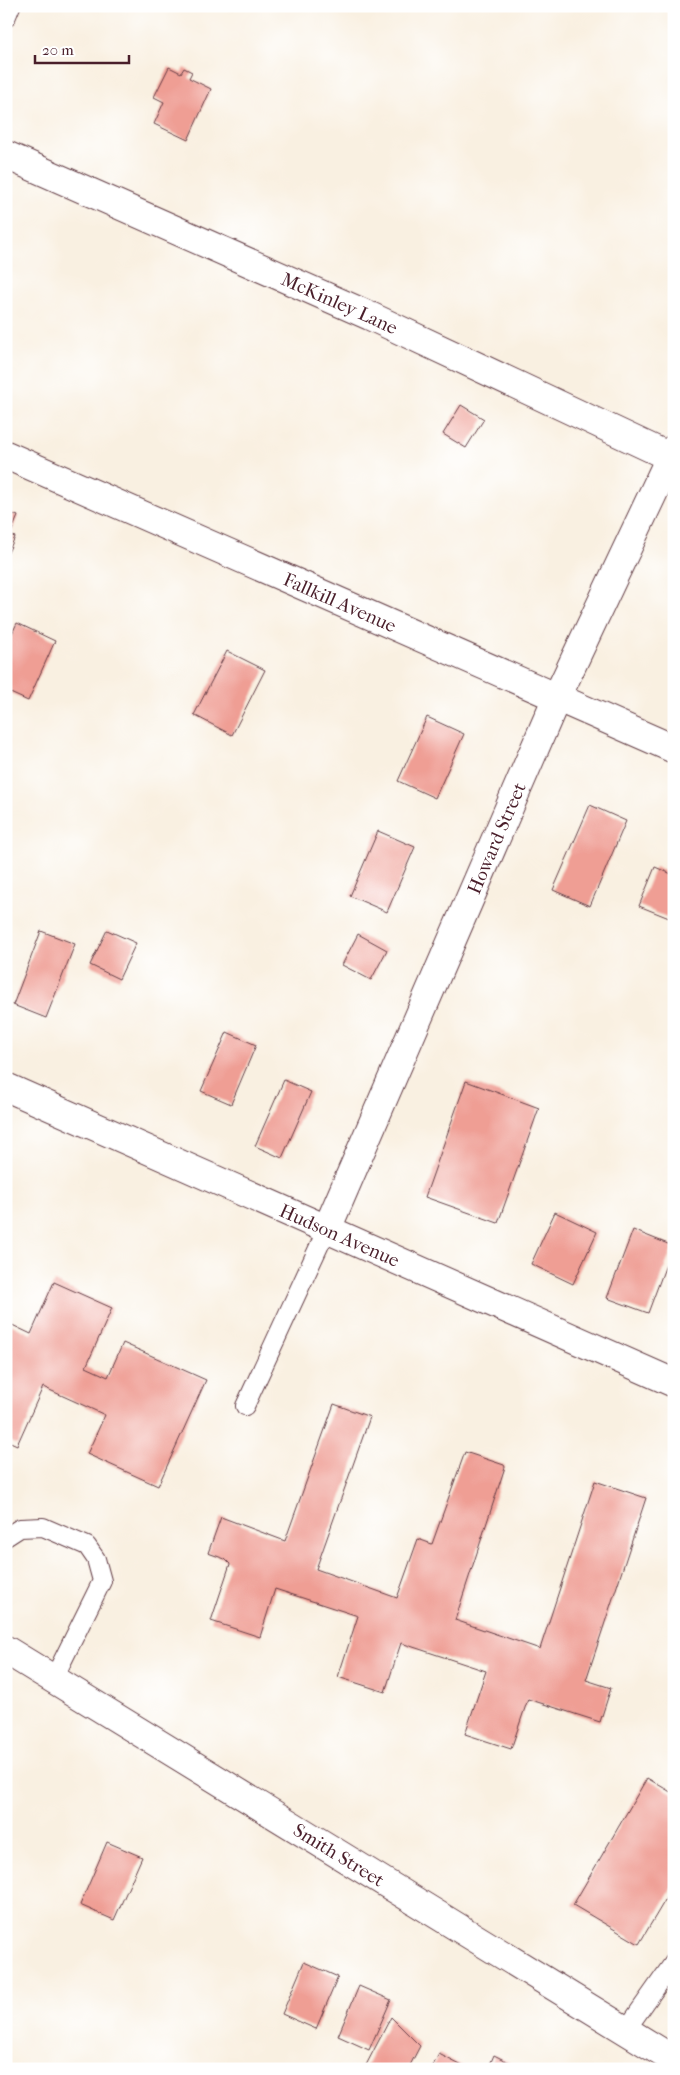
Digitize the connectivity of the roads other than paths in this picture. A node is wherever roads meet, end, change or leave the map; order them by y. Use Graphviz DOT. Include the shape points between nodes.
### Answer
graph roads {
  1 [pos="10,6"];
  2 [pos="6,18"];
  3 [pos="6,155"];
  4 [pos="672,453"];
  5 [pos="6,455"];
  6 [pos="557,697"];
  7 [pos="674,749"];
  8 [pos="6,1087"];
  9 [pos="327,1229"];
  10 [pos="674,1383"];
  11 [pos="245,1406"];
  12 [pos="6,1537"];
  13 [pos="6,1650"];
  14 [pos="54,1680"];
  15 [pos="674,1962"];
  16 [pos="626,2030"];
  17 [pos="674,2060"];
  1 -- 2 [label="lane"];
  3 -- 4 [label="street, McKinley Lane" via="370,316 535,396"];
  4 -- 6 [label="street, Howard Street"];
  5 -- 6 [label="street, Fallkill Avenue"];
  6 -- 7 [label="street, Fallkill Avenue"];
  6 -- 9 [label="street, Howard Street"];
  8 -- 9 [label="street, Hudson Avenue"];
  9 -- 10 [label="street, Hudson Avenue"];
  9 -- 11 [label="lane"];
  12 -- 14 [label="lane" via="20,1528 43,1527 87,1546 96,1559 102,1581"];
  13 -- 14 [label="street, Smith Street"];
  14 -- 16 [label="street, Smith Street"];
  15 -- 16 [label="lane"];
  16 -- 17 [label="street, Smith Street"];
}
